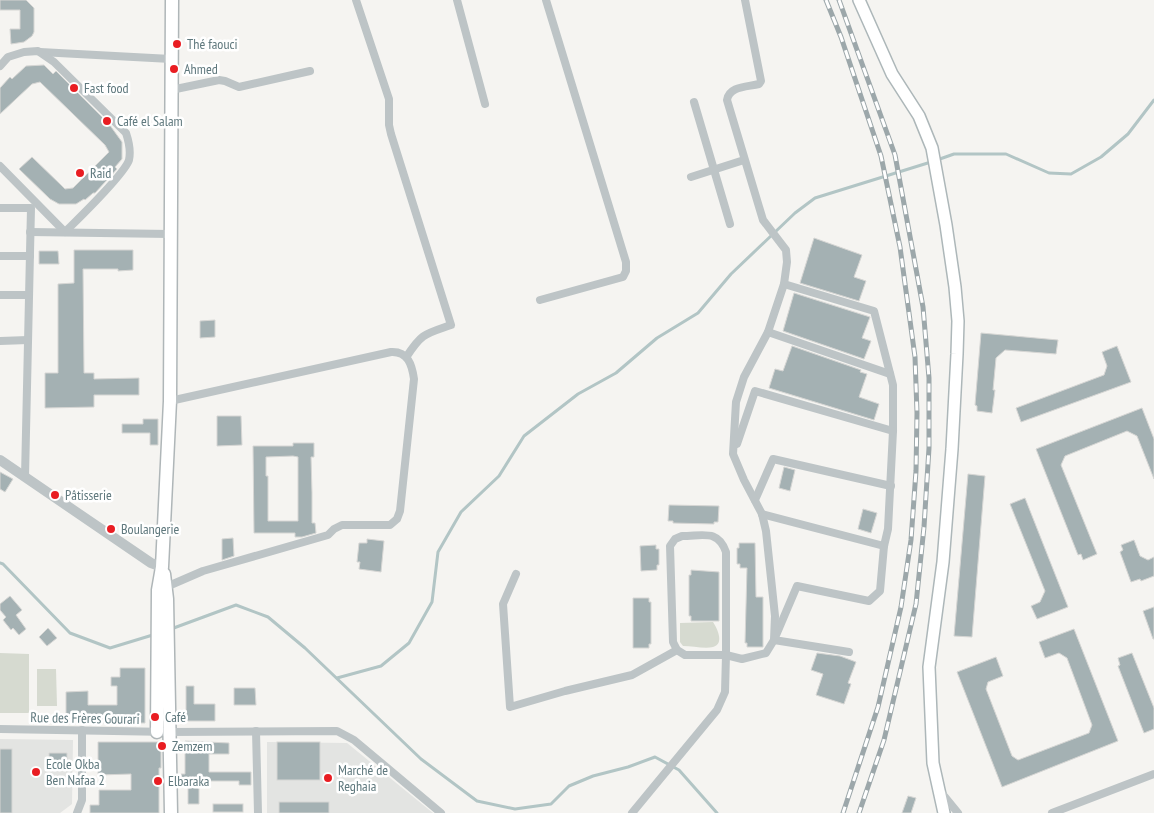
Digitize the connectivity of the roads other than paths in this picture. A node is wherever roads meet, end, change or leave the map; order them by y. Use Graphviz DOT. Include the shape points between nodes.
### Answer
graph roads {
  1 [pos="172,0"];
  2 [pos="356,0"];
  3 [pos="457,0"];
  4 [pos="546,0"];
  5 [pos="745,0"];
  6 [pos="859,0"];
  7 [pos="38,52"];
  8 [pos="171,59"];
  9 [pos="0,66"];
  10 [pos="310,71"];
  11 [pos="171,90"];
  12 [pos="694,102"];
  13 [pos="485,104"];
  14 [pos="744,160"];
  15 [pos="0,166"];
  16 [pos="714,170"];
  17 [pos="691,177"];
  18 [pos="0,208"];
  19 [pos="730,224"];
  20 [pos="30,232"];
  21 [pos="65,232"];
  22 [pos="170,234"];
  23 [pos="0,256"];
  24 [pos="30,256"];
  25 [pos="784,284"];
  26 [pos="0,295"];
  27 [pos="29,295"];
  28 [pos="540,300"];
  29 [pos="768,332"];
  30 [pos="28,340"];
  31 [pos="0,341"];
  32 [pos="407,356"];
  33 [pos="890,374"];
  34 [pos="170,401"];
  35 [pos="893,431"];
  36 [pos="733,454"];
  37 [pos="0,460"];
  38 [pos="25,477"];
  39 [pos="891,486"];
  40 [pos="755,500"];
  41 [pos="762,514"];
  42 [pos="884,546"];
  43 [pos="162,567"];
  44 [pos="516,574"];
  45 [pos="166,587"];
  46 [pos="163,609"];
  47 [pos="774,640"];
  48 [pos="677,650"];
  49 [pos="849,652"];
  50 [pos="726,655"];
  51 [pos="163,667"];
  52 [pos="0,729"];
  53 [pos="82,730"];
  54 [pos="256,731"];
  55 [pos="157,732"];
  56 [pos="170,732"];
  57 [pos="1154,774"];
  58 [pos="940,791"];
  59 [pos="78,813"];
  60 [pos="170,813"];
  61 [pos="258,813"];
  62 [pos="441,813"];
  63 [pos="632,813"];
  64 [pos="944,813"];
  65 [pos="958,813"];
  66 [pos="1052,813"];
  1 -- 8 [label="main road"];
  2 -- 32 [label="street" via="389,99 391,134 452,325 426,334"];
  3 -- 13 [label="street"];
  4 -- 28 [label="street" via="626,262 626,271 623,277"];
  5 -- 14 [label="street" via="761,81 731,90 726,100"];
  6 -- 58 [label="main road" via="892,74 919,116 932,148 953,269 958,321 952,449 943,562 929,667 933,763"];
  7 -- 8 [label="street"];
  7 -- 9 [label="street" via="8,57"];
  7 -- 21 [label="street" via="54,62 126,133 129,142 125,169"];
  8 -- 11 [label="main road"];
  10 -- 11 [label="street" via="239,87 219,80"];
  11 -- 22 [label="main road"];
  12 -- 16 [label="street"];
  14 -- 16 [label="street"];
  14 -- 25 [label="street" via="764,220 786,250"];
  15 -- 21 [label="street"];
  16 -- 17 [label="street"];
  16 -- 19 [label="street"];
  18 -- 20 [label="street" via="31,208"];
  20 -- 21 [label="street"];
  20 -- 24 [label="street"];
  21 -- 22 [label="street"];
  22 -- 34 [label="main road"];
  23 -- 24 [label="street"];
  24 -- 27 [label="street"];
  25 -- 29 [label="street"];
  25 -- 33 [label="street" via="874,311"];
  26 -- 27 [label="street"];
  27 -- 30 [label="street"];
  29 -- 33 [label="street"];
  29 -- 36 [label="street" via="744,377 736,402"];
  30 -- 31 [label="street"];
  30 -- 38 [label="street"];
  32 -- 34 [label="street" via="392,352"];
  32 -- 45 [label="street" via="414,379 397,519 390,525 342,525 328,535 203,571"];
  33 -- 35 [label="street" via="894,385"];
  34 -- 43 [label="main road"];
  35 -- 36 [label="street" via="755,391"];
  35 -- 39 [label="street"];
  36 -- 40 [label="street"];
  37 -- 38 [label="street"];
  38 -- 43 [label="street" via="143,558"];
  39 -- 40 [label="street" via="773,459"];
  39 -- 42 [label="street"];
  40 -- 41 [label="street"];
  41 -- 42 [label="street"];
  41 -- 47 [label="street" via="772,580"];
  42 -- 47 [label="street" via="880,591 870,601 797,586"];
  43 -- 45 [label="main road"];
  43 -- 46 [label="main road" via="158,590"];
  44 -- 48 [label="street" via="503,604 510,708 632,675"];
  45 -- 46 [label="main road"];
  46 -- 51 [label="main road"];
  47 -- 49 [label="street"];
  47 -- 50 [label="street" via="766,653 742,658"];
  48 -- 50 [label="street" via="685,655"];
  48 -- 50 [label="street" via="673,642 670,546 682,536 718,537 726,552"];
  50 -- 63 [label="street" via="725,692 717,710"];
  51 -- 55 [label="main road"];
  51 -- 56 [label="main road"];
  52 -- 53 [label="street, Rue des Frères Gourari"];
  53 -- 55 [label="street, Rue des Frères Gourari"];
  53 -- 59 [label="street" via="82,800"];
  54 -- 56 [label="street, Rue des Frères Gourari"];
  54 -- 61 [label="street"];
  54 -- 62 [label="street, Rue des Frères Gourari" via="330,730 343,733"];
  55 -- 56 [label="street, Rue des Frères Gourari"];
  56 -- 60 [label="main road"];
  57 -- 66 [label="street"];
  58 -- 64 [label="main road"];
  58 -- 65 [label="street"];
}
